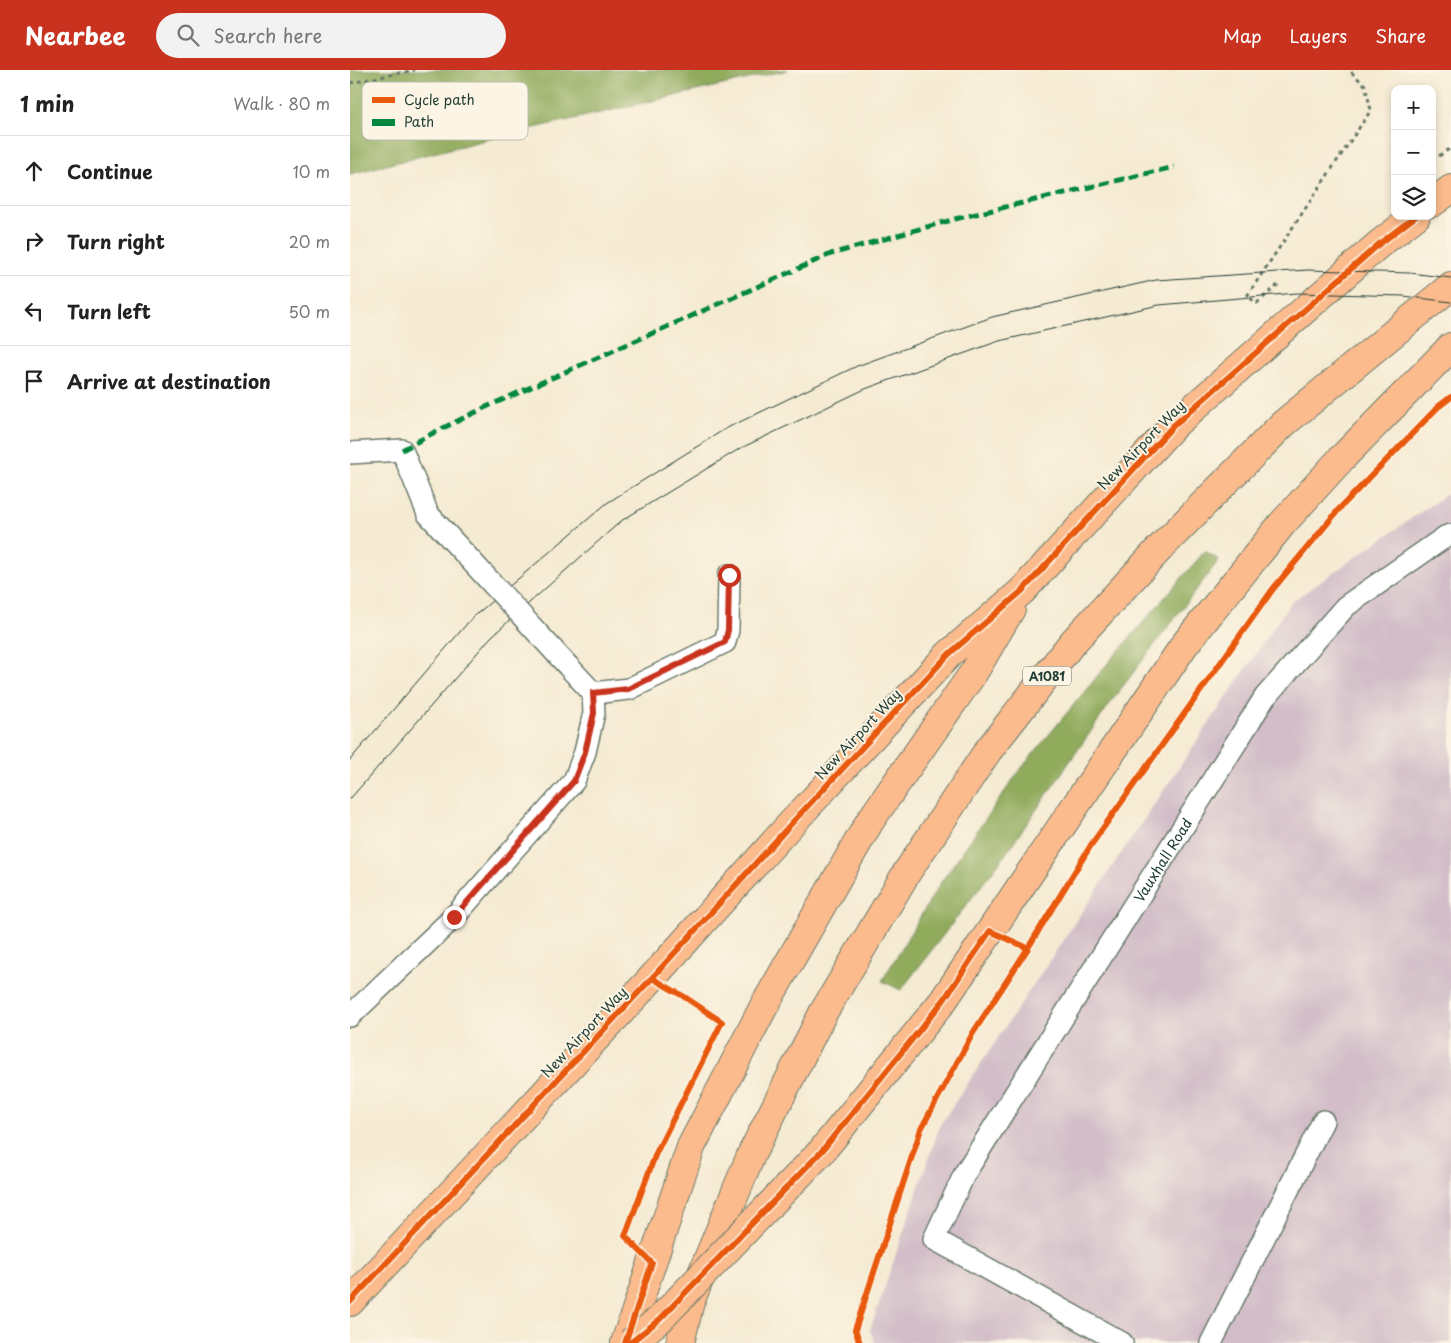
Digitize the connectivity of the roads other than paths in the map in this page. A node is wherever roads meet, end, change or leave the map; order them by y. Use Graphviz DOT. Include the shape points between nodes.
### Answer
graph roads {
  1 [pos="1451,188"];
  2 [pos="1436,200"];
  3 [pos="1411,220"];
  4 [pos="1451,286"];
  5 [pos="1451,347"];
  6 [pos="1451,356"];
  7 [pos="1424,374"];
  8 [pos="350,453"];
  9 [pos="1451,535"];
  10 [pos="729,575"];
  11 [pos="1022,591"];
  12 [pos="593,693"];
  13 [pos="350,1016"];
  14 [pos="1323,1121"];
  15 [pos="350,1302"];
  16 [pos="625,1343"];
  17 [pos="630,1343"];
  18 [pos="680,1343"];
  19 [pos="1122,1343"];
  20 [pos="1211,1343"];
  1 -- 2 [label="highway"];
  3 -- 11 [label="highway, New Airport Way" via="1378,245 1173,426"];
  4 -- 18 [label="highway, A1081" via="1283,424 1072,643 987,752 907,872 823,1013 752,1153 690,1302"];
  5 -- 7 [label="highway"];
  6 -- 7 [label="lane"];
  7 -- 17 [label="highway, bridge" via="1282,524 1185,644 943,1000 821,1152 660,1319"];
  8 -- 12 [label="lane, bridge" via="402,450 428,514"];
  9 -- 19 [label="lane, Vauxhall Road" via="1346,606 1265,697 965,1173 934,1239"];
  10 -- 12 [label="lane" via="725,642 628,689"];
  11 -- 15 [label="highway, New Airport Way" via="949,654"];
  11 -- 16 [label="highway, New Airport Way" via="974,672 870,821 763,1008 691,1148"];
  12 -- 13 [label="lane" via="594,713 574,781 454,917"];
  14 -- 20 [label="lane"];
}
